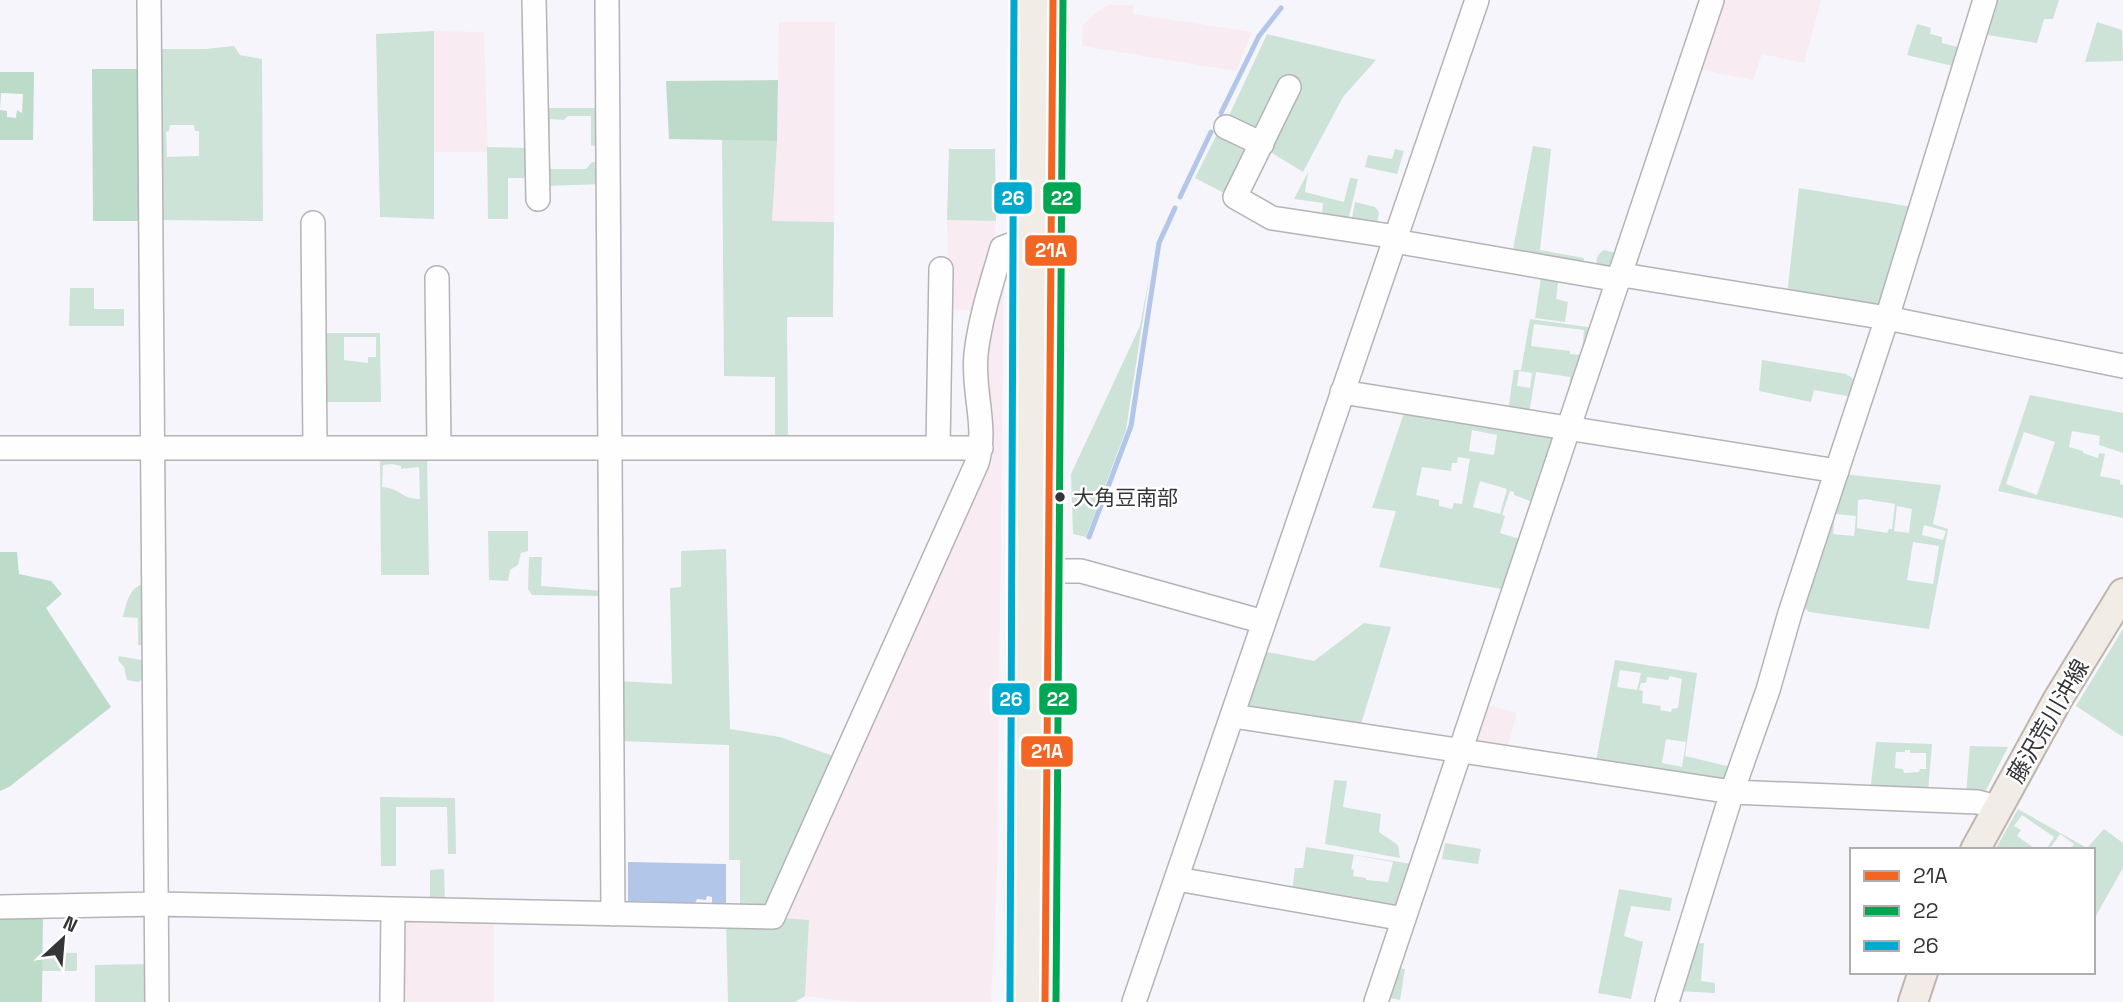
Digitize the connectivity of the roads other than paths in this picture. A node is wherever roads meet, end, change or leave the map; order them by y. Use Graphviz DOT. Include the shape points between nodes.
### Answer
graph roads {
  1 [pos="149,0"];
  2 [pos="534,0"];
  3 [pos="607,0"];
  4 [pos="1026,0"];
  5 [pos="1053,0"];
  6 [pos="1476,0"];
  7 [pos="1712,0"];
  8 [pos="1985,0"];
  9 [pos="1289,87"];
  10 [pos="1226,127"];
  11 [pos="1262,144"];
  12 [pos="538,199"];
  13 [pos="313,223"];
  14 [pos="1394,238"];
  15 [pos="1038,246"];
  16 [pos="941,268"];
  17 [pos="1620,277"];
  18 [pos="437,278"];
  19 [pos="1887,318"];
  20 [pos="2123,366"];
  21 [pos="1342,392"];
  22 [pos="1569,428"];
  23 [pos="609,447"];
  24 [pos="938,447"];
  25 [pos="0,448"];
  26 [pos="153,448"];
  27 [pos="315,448"];
  28 [pos="439,448"];
  29 [pos="981,448"];
  30 [pos="1837,471"];
  31 [pos="1036,571"];
  32 [pos="2123,593"];
  33 [pos="1264,622"];
  34 [pos="1233,716"];
  35 [pos="1460,750"];
  36 [pos="1732,792"];
  37 [pos="1997,807"];
  38 [pos="1976,848"];
  39 [pos="1177,879"];
  40 [pos="158,904"];
  41 [pos="0,907"];
  42 [pos="393,910"];
  43 [pos="613,914"];
  44 [pos="1404,919"];
  45 [pos="1922,974"];
  46 [pos="157,1002"];
  47 [pos="392,1002"];
  48 [pos="1020,1002"];
  49 [pos="1045,1002"];
  50 [pos="1134,1002"];
  51 [pos="1376,1002"];
  52 [pos="1667,1002"];
  53 [pos="1913,1002"];
  1 -- 26 [label="street"];
  2 -- 12 [label="street"];
  3 -- 23 [label="street"];
  4 -- 15 [label="main road"];
  5 -- 15 [label="main road"];
  6 -- 14 [label="street"];
  7 -- 17 [label="street"];
  8 -- 19 [label="street"];
  9 -- 11 [label="street"];
  10 -- 11 [label="street"];
  11 -- 14 [label="street" via="1235,197 1272,218"];
  13 -- 27 [label="street"];
  14 -- 17 [label="street"];
  14 -- 21 [label="street"];
  15 -- 29 [label="street" via="1002,248 986,299 975,356"];
  15 -- 31 [label="main road"];
  16 -- 24 [label="street"];
  17 -- 19 [label="street"];
  17 -- 22 [label="street"];
  18 -- 28 [label="street"];
  19 -- 20 [label="street"];
  19 -- 30 [label="street"];
  21 -- 22 [label="street"];
  21 -- 33 [label="street"];
  22 -- 30 [label="street"];
  22 -- 35 [label="street"];
  23 -- 24 [label="street"];
  23 -- 28 [label="street"];
  23 -- 43 [label="street"];
  24 -- 29 [label="street"];
  25 -- 26 [label="street"];
  26 -- 27 [label="street"];
  26 -- 40 [label="street"];
  27 -- 28 [label="street"];
  29 -- 43 [label="street" via="773,917"];
  30 -- 36 [label="street"];
  31 -- 33 [label="street" via="1081,572"];
  31 -- 48 [label="main road"];
  31 -- 49 [label="main road"];
  32 -- 37 [label="main road, 藤沢荒川沖線"];
  33 -- 34 [label="street"];
  34 -- 35 [label="street"];
  34 -- 39 [label="street"];
  35 -- 36 [label="street"];
  35 -- 44 [label="street"];
  36 -- 37 [label="street" via="1978,802"];
  36 -- 52 [label="street"];
  37 -- 38 [label="main road, 藤沢荒川沖線"];
  39 -- 44 [label="street"];
  39 -- 50 [label="street"];
  40 -- 41 [label="street"];
  40 -- 42 [label="street"];
  40 -- 46 [label="street"];
  42 -- 43 [label="street"];
  42 -- 47 [label="street"];
  44 -- 51 [label="street"];
  45 -- 53 [label="main road"];
}
